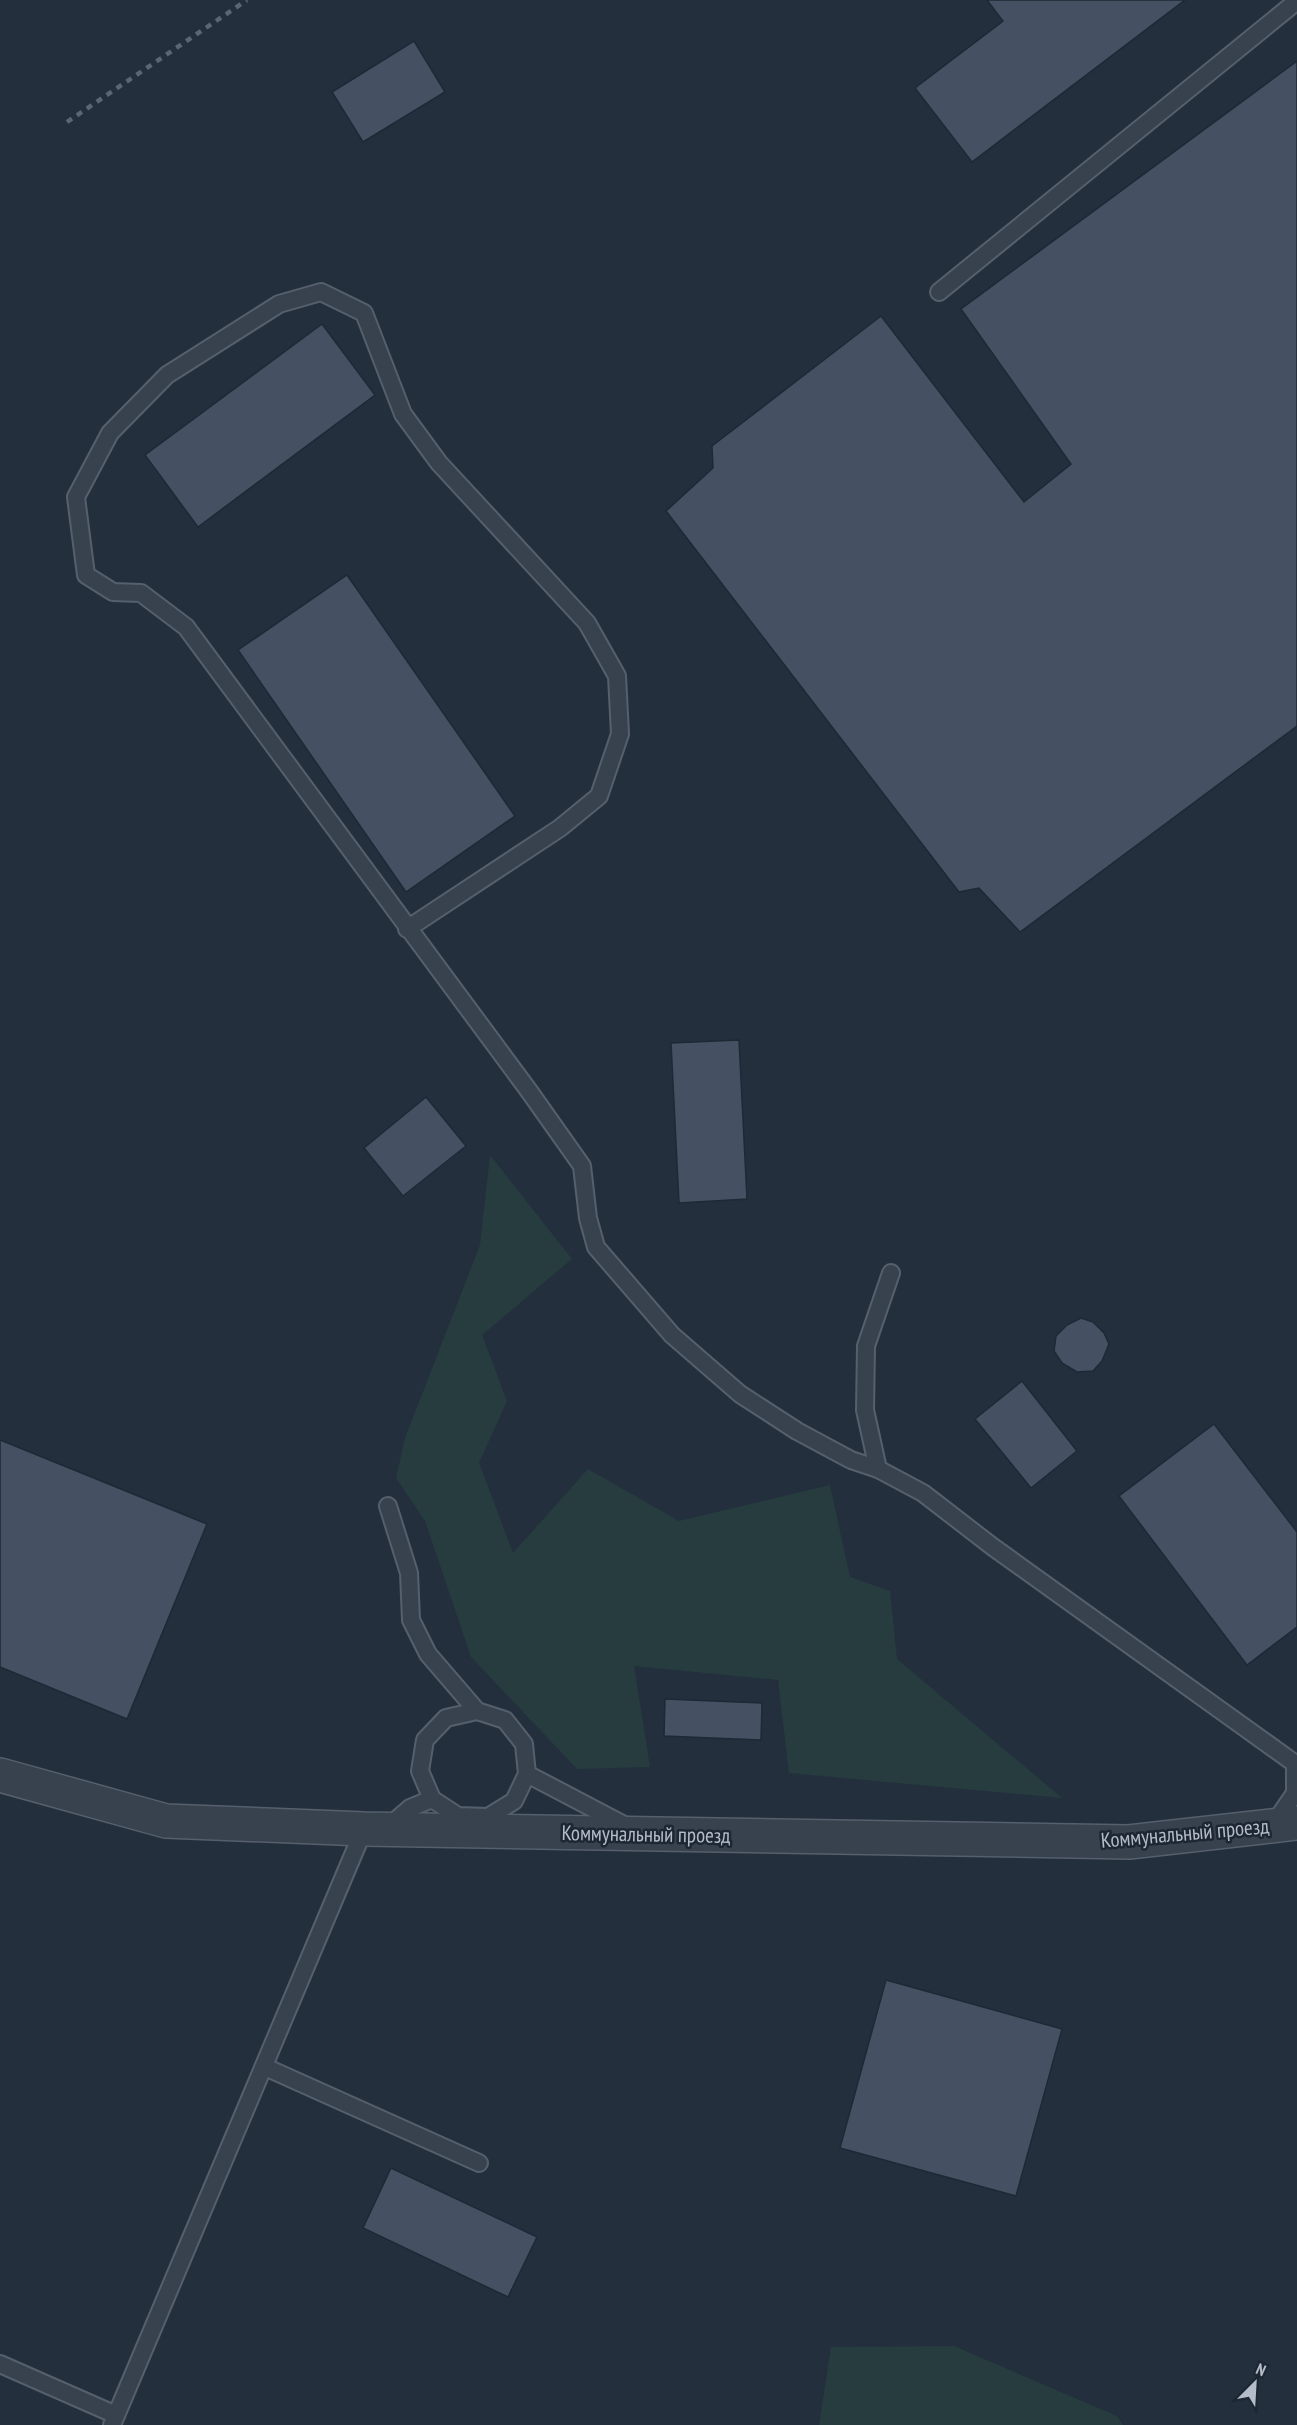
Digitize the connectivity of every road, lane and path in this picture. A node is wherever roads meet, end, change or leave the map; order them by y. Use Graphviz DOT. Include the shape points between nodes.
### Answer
graph roads {
  1 [pos="1297,1"];
  2 [pos="939,292"];
  3 [pos="407,929"];
  4 [pos="891,1273"];
  5 [pos="878,1469"];
  6 [pos="388,1506"];
  7 [pos="477,1710"];
  8 [pos="1296,1764"];
  9 [pos="527,1774"];
  10 [pos="0,1775"];
  11 [pos="432,1799"];
  12 [pos="1285,1825"];
  13 [pos="375,1829"];
  14 [pos="639,1833"];
  15 [pos="265,2067"];
  16 [pos="478,2163"];
  17 [pos="0,2364"];
  18 [pos="114,2420"];
  1 -- 2 [label="lane"];
  3 -- 3 [label="lane" via="560,828 599,796 620,734 617,676 587,623 439,463 403,414 364,313 321,292 279,304 167,375 110,434 76,497 86,575 112,592 141,593 186,627"];
  3 -- 5 [label="lane" via="582,1166 596,1247 672,1335 740,1394 797,1431"];
  4 -- 5 [label="lane" via="866,1346 865,1410"];
  5 -- 8 [label="lane" via="923,1492 993,1547"];
  6 -- 7 [label="lane" via="409,1573 411,1620 428,1654"];
  7 -- 9 [label="lane" via="505,1720 512,1728 524,1744"];
  7 -- 11 [label="lane" via="446,1718 425,1740 420,1771"];
  8 -- 12 [label="lane" via="1295,1793"];
  9 -- 11 [label="lane" via="514,1801 488,1817 458,1816"];
  9 -- 14 [label="lane"];
  10 -- 13 [label="street, Коммунальный проезд" via="166,1821"];
  11 -- 13 [label="lane"];
  12 -- 14 [label="street, Коммунальный проезд" via="1129,1842"];
  13 -- 14 [label="street, Коммунальный проезд"];
  13 -- 15 [label="lane"];
  15 -- 16 [label="lane"];
  15 -- 18 [label="lane"];
  17 -- 18 [label="lane"];
}
